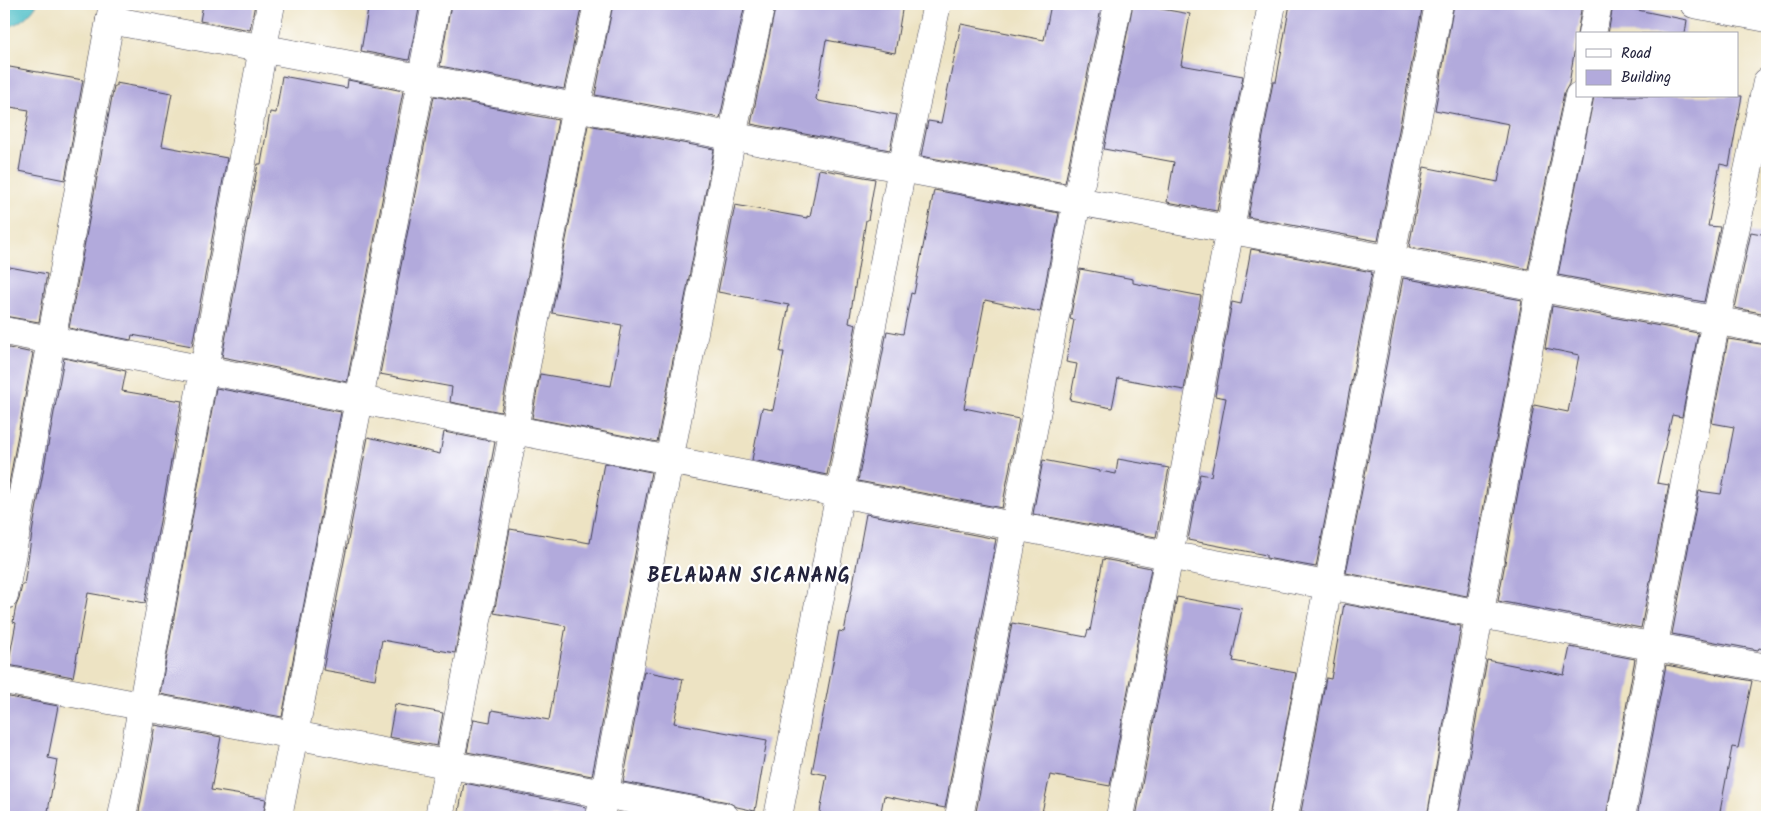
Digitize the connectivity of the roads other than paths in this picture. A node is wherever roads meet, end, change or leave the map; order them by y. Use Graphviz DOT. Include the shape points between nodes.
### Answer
graph roads {
  1 [pos="271,4"];
  2 [pos="436,4"];
  3 [pos="598,4"];
  4 [pos="761,4"];
  5 [pos="937,4"];
  6 [pos="1118,4"];
  7 [pos="1272,4"];
  8 [pos="1439,4"];
  9 [pos="1598,4"];
  10 [pos="1694,4"];
  11 [pos="112,12"];
  12 [pos="1767,18"];
  13 [pos="1592,32"];
  14 [pos="262,48"];
  15 [pos="420,78"];
  16 [pos="1767,82"];
  17 [pos="1579,98"];
  18 [pos="576,107"];
  19 [pos="732,136"];
  20 [pos="902,168"];
  21 [pos="1077,201"];
  22 [pos="1230,230"];
  23 [pos="1390,259"];
  24 [pos="1540,287"];
  25 [pos="1716,320"];
  26 [pos="1767,330"];
  27 [pos="4,332"];
  28 [pos="51,341"];
  29 [pos="204,370"];
  30 [pos="358,400"];
  31 [pos="514,430"];
  32 [pos="670,460"];
  33 [pos="839,493"];
  34 [pos="1015,526"];
  35 [pos="1169,555"];
  36 [pos="1328,585"];
  37 [pos="4,596"];
  38 [pos="1480,613"];
  39 [pos="1654,647"];
  40 [pos="1767,668"];
  41 [pos="4,680"];
  42 [pos="143,707"];
  43 [pos="294,735"];
  44 [pos="449,765"];
  45 [pos="602,806"];
  46 [pos="122,817"];
  47 [pos="278,817"];
  48 [pos="439,817"];
  49 [pos="725,817"];
  50 [pos="778,817"];
  51 [pos="959,817"];
  52 [pos="1120,817"];
  53 [pos="1284,817"];
  54 [pos="1442,817"];
  55 [pos="1620,817"];
  1 -- 14 [label="street"];
  2 -- 15 [label="street"];
  3 -- 18 [label="street"];
  4 -- 19 [label="street"];
  5 -- 20 [label="street"];
  6 -- 21 [label="street"];
  7 -- 22 [label="street"];
  8 -- 23 [label="street"];
  9 -- 13 [label="street"];
  10 -- 12 [label="street"];
  11 -- 14 [label="street"];
  11 -- 28 [label="street"];
  14 -- 15 [label="street"];
  14 -- 29 [label="street"];
  15 -- 18 [label="street"];
  15 -- 30 [label="street"];
  16 -- 25 [label="street"];
  17 -- 24 [label="street"];
  18 -- 19 [label="street"];
  18 -- 31 [label="street"];
  19 -- 20 [label="street"];
  19 -- 32 [label="street"];
  20 -- 21 [label="street"];
  20 -- 33 [label="street"];
  21 -- 22 [label="street"];
  21 -- 34 [label="street"];
  22 -- 23 [label="street"];
  22 -- 35 [label="street"];
  23 -- 24 [label="street"];
  23 -- 36 [label="street"];
  24 -- 25 [label="street"];
  24 -- 38 [label="street"];
  25 -- 26 [label="street"];
  25 -- 39 [label="street"];
  27 -- 28 [label="street"];
  28 -- 29 [label="street"];
  28 -- 37 [label="street"];
  29 -- 30 [label="street"];
  29 -- 42 [label="street"];
  30 -- 31 [label="street"];
  30 -- 43 [label="street"];
  31 -- 32 [label="street"];
  31 -- 44 [label="street"];
  32 -- 33 [label="street"];
  32 -- 45 [label="street"];
  33 -- 34 [label="street"];
  33 -- 50 [label="street"];
  34 -- 35 [label="street"];
  34 -- 51 [label="street"];
  35 -- 36 [label="street"];
  35 -- 52 [label="street"];
  36 -- 38 [label="street"];
  36 -- 53 [label="street"];
  38 -- 39 [label="street"];
  38 -- 54 [label="street"];
  39 -- 40 [label="street"];
  39 -- 55 [label="street"];
  41 -- 42 [label="street"];
  42 -- 43 [label="street"];
  42 -- 46 [label="street"];
  43 -- 44 [label="street"];
  43 -- 47 [label="street"];
  44 -- 45 [label="street"];
  44 -- 48 [label="street"];
  45 -- 49 [label="street"];
}
